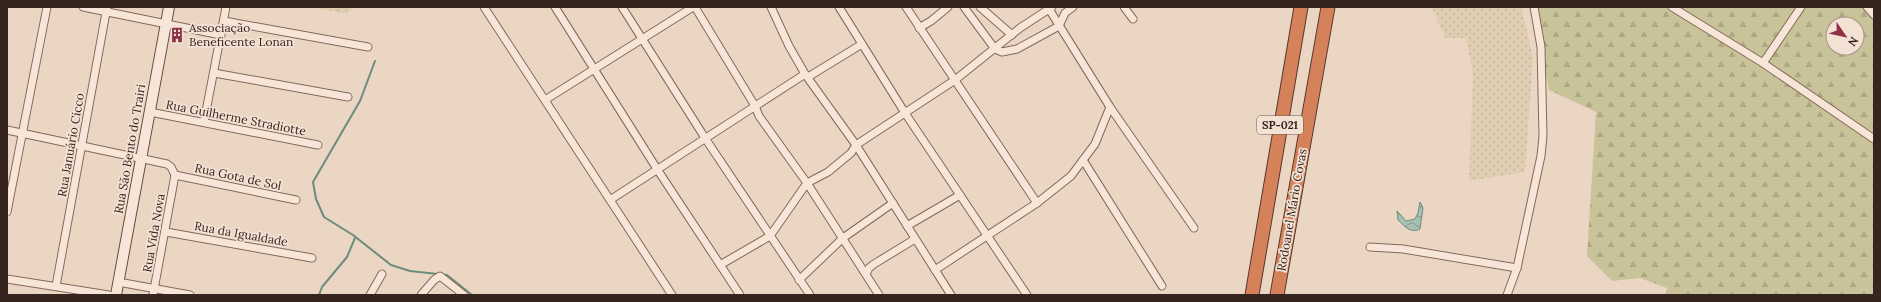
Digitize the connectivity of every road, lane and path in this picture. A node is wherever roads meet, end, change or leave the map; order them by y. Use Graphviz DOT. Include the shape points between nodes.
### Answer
graph roads {
  1 [pos="47,7"];
  2 [pos="83,7"];
  3 [pos="169,7"];
  4 [pos="226,7"];
  5 [pos="484,7"];
  6 [pos="555,7"];
  7 [pos="622,7"];
  8 [pos="694,7"];
  9 [pos="771,7"];
  10 [pos="839,7"];
  11 [pos="906,7"];
  12 [pos="948,7"];
  13 [pos="964,7"];
  14 [pos="980,7"];
  15 [pos="1073,7"];
  16 [pos="1124,7"];
  17 [pos="1301,7"];
  18 [pos="1328,7"];
  19 [pos="1534,7"];
  20 [pos="1672,7"];
  21 [pos="1801,7"];
  22 [pos="1867,7"];
  23 [pos="1050,8"];
  24 [pos="107,10"];
  25 [pos="1874,15"];
  26 [pos="1133,19"];
  27 [pos="224,21"];
  28 [pos="166,24"];
  29 [pos="1059,26"];
  30 [pos="919,28"];
  31 [pos="221,35"];
  32 [pos="1012,35"];
  33 [pos="641,38"];
  34 [pos="862,44"];
  35 [pos="368,47"];
  36 [pos="995,49"];
  37 [pos="1763,63"];
  38 [pos="593,69"];
  39 [pos="214,73"];
  40 [pos="806,76"];
  41 [pos="955,80"];
  42 [pos="348,97"];
  43 [pos="545,100"];
  44 [pos="755,106"];
  45 [pos="1110,107"];
  46 [pos="150,112"];
  47 [pos="905,113"];
  48 [pos="204,122"];
  49 [pos="7,130"];
  50 [pos="23,134"];
  51 [pos="705,138"];
  52 [pos="1874,139"];
  53 [pos="82,145"];
  54 [pos="318,145"];
  55 [pos="856,145"];
  56 [pos="141,159"];
  57 [pos="1083,160"];
  58 [pos="657,169"];
  59 [pos="175,175"];
  60 [pos="807,182"];
  61 [pos="960,195"];
  62 [pos="296,200"];
  63 [pos="610,200"];
  64 [pos="893,203"];
  65 [pos="1036,203"];
  66 [pos="7,212"];
  67 [pos="907,226"];
  68 [pos="1194,228"];
  69 [pos="166,232"];
  70 [pos="986,235"];
  71 [pos="770,236"];
  72 [pos="843,238"];
  73 [pos="915,239"];
  74 [pos="1370,247"];
  75 [pos="312,258"];
  76 [pos="720,265"];
  77 [pos="1517,268"];
  78 [pos="935,270"];
  79 [pos="382,274"];
  80 [pos="866,274"];
  81 [pos="7,279"];
  82 [pos="800,280"];
  83 [pos="118,282"];
  84 [pos="56,286"];
  85 [pos="1162,286"];
  86 [pos="154,292"];
  87 [pos="109,295"];
  88 [pos="116,295"];
  89 [pos="190,295"];
  90 [pos="370,295"];
  91 [pos="421,295"];
  92 [pos="464,295"];
  93 [pos="672,295"];
  94 [pos="740,295"];
  95 [pos="810,295"];
  96 [pos="879,295"];
  97 [pos="950,295"];
  98 [pos="1027,295"];
  99 [pos="1252,295"];
  100 [pos="1277,295"];
  101 [pos="1507,295"];
  1 -- 50 [label="street"];
  2 -- 24 [label="street"];
  3 -- 28 [label="street, Rua São Bento do Trairi"];
  4 -- 27 [label="street"];
  5 -- 43 [label="street"];
  6 -- 38 [label="street"];
  7 -- 33 [label="street"];
  8 -- 33 [label="street"];
  8 -- 44 [label="street"];
  9 -- 40 [label="street"];
  10 -- 34 [label="street"];
  11 -- 30 [label="street"];
  12 -- 30 [label="street" via="931,22"];
  13 -- 36 [label="street"];
  14 -- 32 [label="street"];
  15 -- 29 [label="street" via="1065,13"];
  16 -- 26 [label="street"];
  17 -- 99 [label="highway, SP-021"];
  18 -- 100 [label="highway, Rodoanel Mário Covas / SP-021"];
  19 -- 77 [label="street" via="1541,47 1543,136"];
  20 -- 37 [label="street"];
  21 -- 37 [label="street"];
  22 -- 25 [label="street"];
  23 -- 29 [label="street"];
  23 -- 32 [label="street"];
  24 -- 28 [label="street"];
  24 -- 53 [label="street, Rua Januário Cicco"];
  27 -- 31 [label="street"];
  27 -- 35 [label="street"];
  28 -- 31 [label="street"];
  28 -- 46 [label="street, Rua São Bento do Trairi"];
  29 -- 36 [label="street" via="1017,49 1002,52"];
  29 -- 45 [label="street"];
  30 -- 41 [label="street"];
  31 -- 39 [label="street"];
  32 -- 36 [label="street"];
  33 -- 38 [label="street"];
  33 -- 51 [label="street"];
  34 -- 40 [label="street"];
  34 -- 47 [label="street"];
  36 -- 41 [label="street"];
  37 -- 52 [label="street"];
  38 -- 43 [label="street"];
  38 -- 58 [label="street"];
  39 -- 42 [label="street"];
  39 -- 48 [label="street"];
  40 -- 44 [label="street"];
  40 -- 55 [label="street"];
  41 -- 47 [label="street"];
  41 -- 65 [label="street"];
  43 -- 63 [label="street"];
  44 -- 51 [label="street"];
  44 -- 60 [label="street" via="759,116"];
  45 -- 57 [label="street" via="1095,144"];
  45 -- 68 [label="street"];
  46 -- 48 [label="street, Rua Guilherme Stradiotte"];
  46 -- 56 [label="street, Rua São Bento do Trairi"];
  47 -- 55 [label="street"];
  47 -- 61 [label="street"];
  48 -- 54 [label="street, Rua Guilherme Stradiotte"];
  49 -- 50 [label="street"];
  50 -- 53 [label="street"];
  50 -- 66 [label="street"];
  51 -- 58 [label="street"];
  51 -- 71 [label="street"];
  53 -- 56 [label="street"];
  53 -- 84 [label="street, Rua Januário Cicco"];
  55 -- 60 [label="street" via="851,153 828,172"];
  55 -- 64 [label="street"];
  56 -- 59 [label="street" via="169,165"];
  56 -- 83 [label="street, Rua São Bento do Trairi"];
  57 -- 65 [label="street" via="1071,176"];
  57 -- 85 [label="street"];
  58 -- 63 [label="street"];
  58 -- 76 [label="street"];
  59 -- 62 [label="street, Rua Gota de Sol"];
  59 -- 69 [label="street, Rua Vida Nova"];
  60 -- 71 [label="street"];
  60 -- 72 [label="street"];
  61 -- 67 [label="street"];
  61 -- 70 [label="street"];
  63 -- 93 [label="street"];
  64 -- 67 [label="street"];
  64 -- 72 [label="street"];
  65 -- 70 [label="street"];
  67 -- 73 [label="street"];
  69 -- 75 [label="street, Rua da Igualdade"];
  69 -- 86 [label="street, Rua Vida Nova"];
  70 -- 78 [label="street"];
  70 -- 98 [label="street"];
  71 -- 76 [label="street"];
  71 -- 82 [label="street"];
  72 -- 80 [label="street"];
  72 -- 82 [label="street"];
  73 -- 78 [label="street"];
  73 -- 80 [label="street" via="874,264"];
  74 -- 77 [label="street" via="1403,249"];
  76 -- 94 [label="street"];
  77 -- 101 [label="street"];
  78 -- 97 [label="street"];
  79 -- 90 [label="street"];
  80 -- 96 [label="street"];
  81 -- 84 [label="street"];
  82 -- 95 [label="street"];
  83 -- 86 [label="street"];
  83 -- 88 [label="street, Rua São Bento do Trairi"];
  84 -- 87 [label="street"];
  86 -- 89 [label="street"];
  91 -- 92 [label="street" via="440,276"];
}
